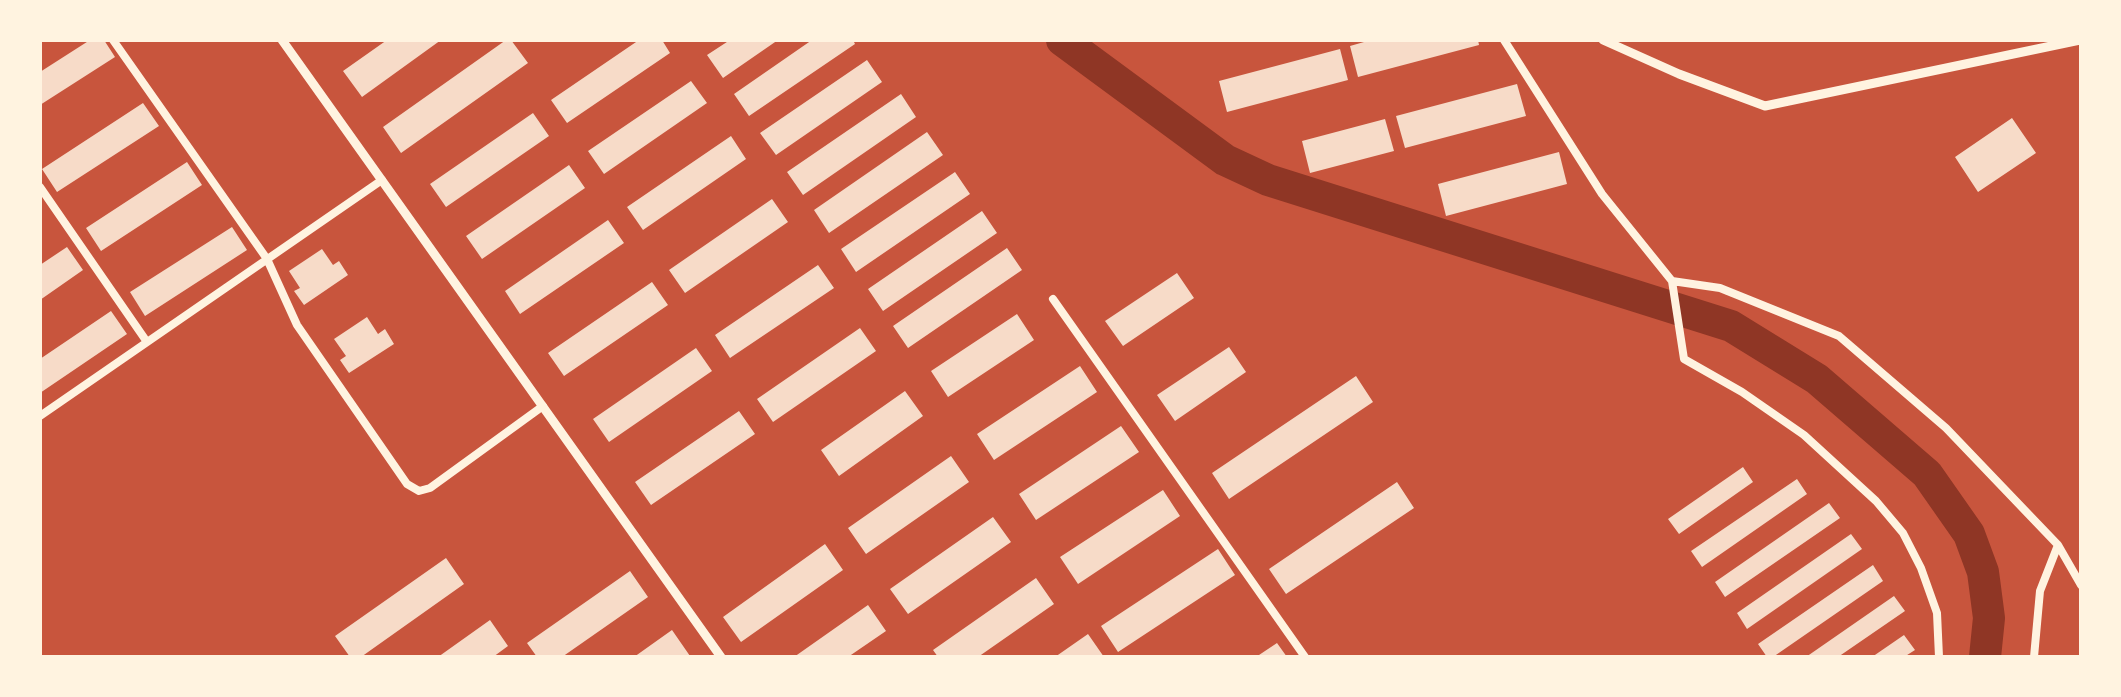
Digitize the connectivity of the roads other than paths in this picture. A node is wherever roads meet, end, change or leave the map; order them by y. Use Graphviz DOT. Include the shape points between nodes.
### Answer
graph roads {
  1 [pos="113,40"];
  2 [pos="282,40"];
  3 [pos="1504,40"];
  4 [pos="1603,40"];
  5 [pos="2080,40"];
  6 [pos="382,180"];
  7 [pos="40,187"];
  8 [pos="267,259"];
  9 [pos="1673,284"];
  10 [pos="1053,299"];
  11 [pos="147,342"];
  12 [pos="543,406"];
  13 [pos="40,416"];
  14 [pos="2058,545"];
  15 [pos="2081,585"];
  16 [pos="721,657"];
  17 [pos="1305,657"];
  18 [pos="1939,657"];
  19 [pos="2034,657"];
  1 -- 8 [label="street"];
  2 -- 6 [label="street"];
  3 -- 9 [label="street" via="1602,194"];
  4 -- 5 [label="street" via="1765,106"];
  6 -- 8 [label="street"];
  6 -- 12 [label="street"];
  7 -- 11 [label="street"];
  8 -- 11 [label="street"];
  8 -- 12 [label="street" via="297,325 413,489 430,488"];
  9 -- 14 [label="street" via="1720,288 1839,336 1946,428"];
  9 -- 18 [label="street" via="1684,359 1804,435 1903,533 1937,613"];
  10 -- 17 [label="street"];
  11 -- 13 [label="street"];
  12 -- 16 [label="street"];
  14 -- 15 [label="street"];
  14 -- 19 [label="street" via="2040,591"];
}
